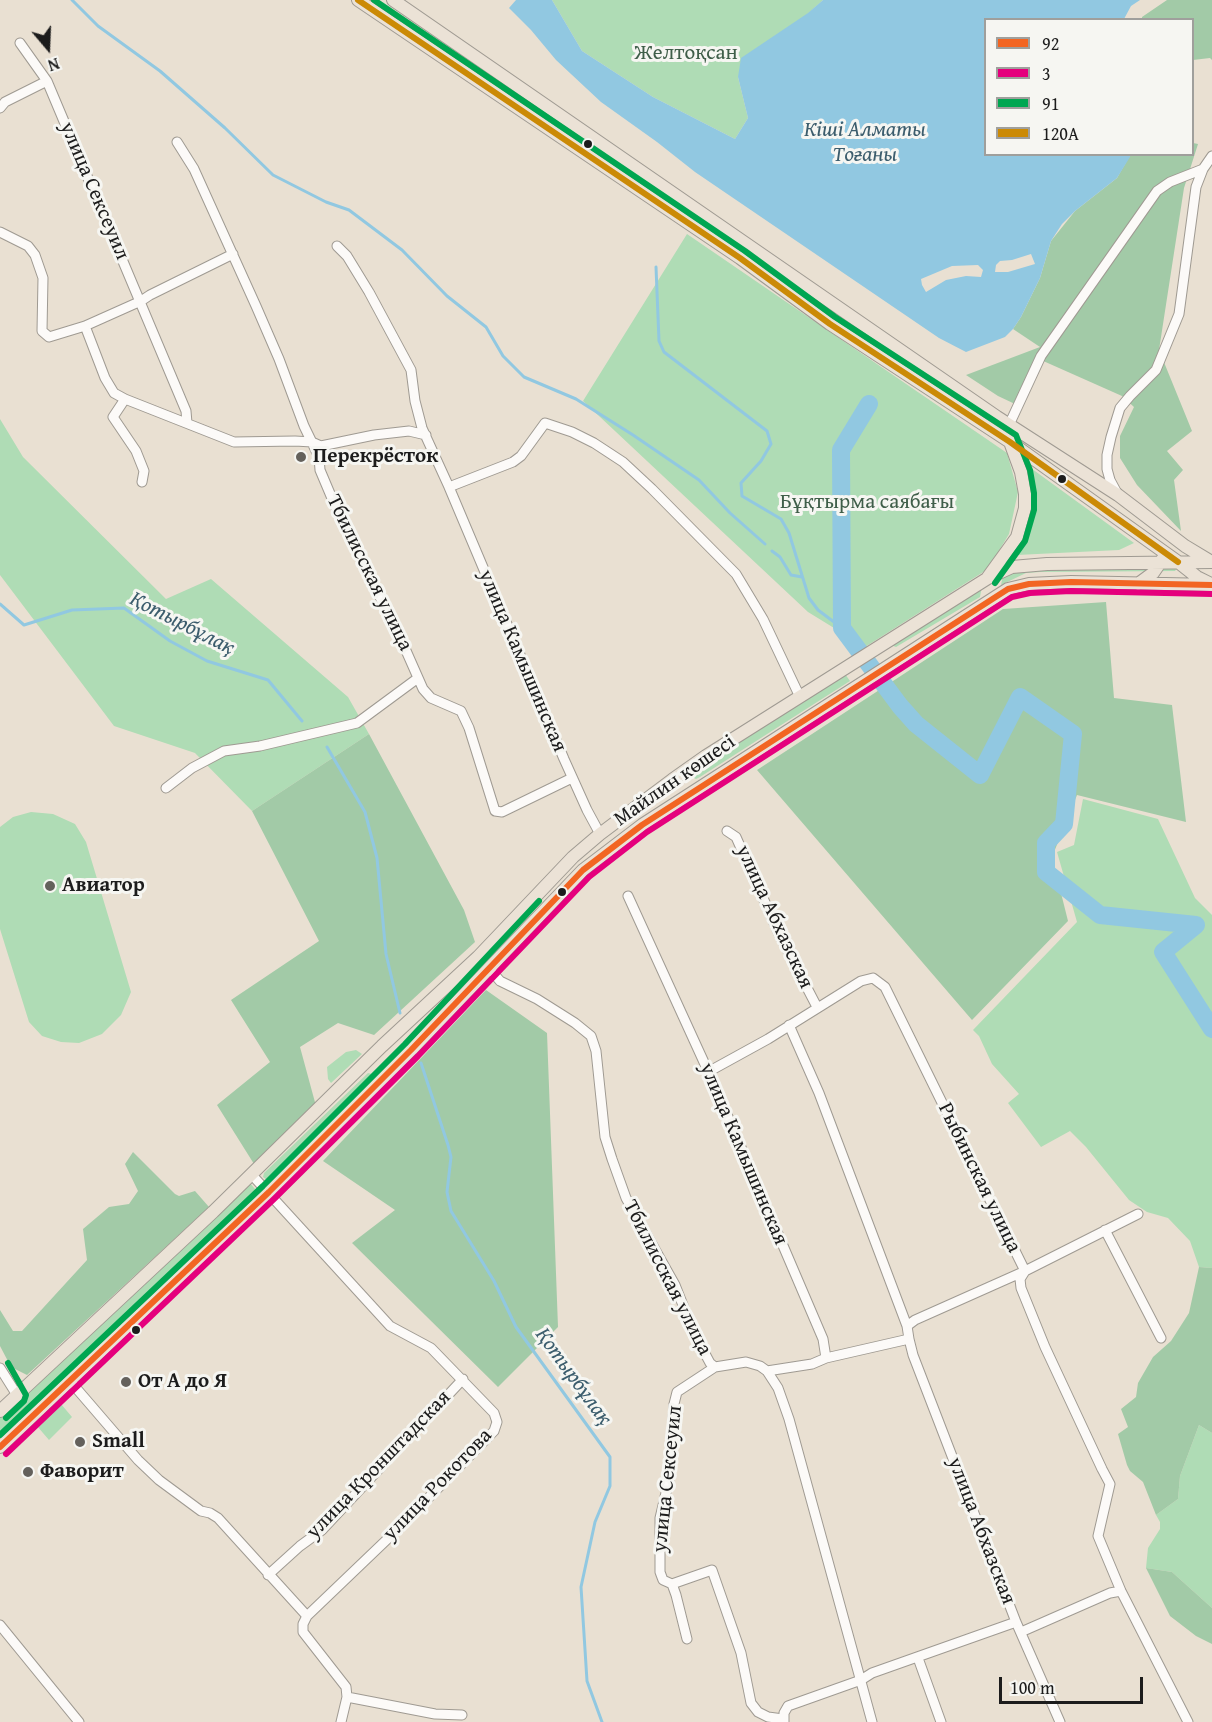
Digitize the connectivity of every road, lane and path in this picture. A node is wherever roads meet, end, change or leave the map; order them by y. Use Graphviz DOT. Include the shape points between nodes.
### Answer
graph roads {
  1 [pos="358,0"];
  2 [pos="393,0"];
  3 [pos="20,43"];
  4 [pos="46,81"];
  5 [pos="0,108"];
  6 [pos="177,142"];
  7 [pos="1212,156"];
  8 [pos="1203,169"];
  9 [pos="0,232"];
  10 [pos="337,246"];
  11 [pos="232,254"];
  12 [pos="141,301"];
  13 [pos="85,326"];
  14 [pos="125,399"];
  15 [pos="187,423"];
  16 [pos="1009,425"];
  17 [pos="426,435"];
  18 [pos="312,442"];
  19 [pos="1010,442"];
  20 [pos="142,482"];
  21 [pos="449,487"];
  22 [pos="1118,495"];
  23 [pos="1164,530"];
  24 [pos="1163,558"];
  25 [pos="1178,562"];
  26 [pos="1212,562"];
  27 [pos="988,578"];
  28 [pos="1138,584"];
  29 [pos="1212,585"];
  30 [pos="418,678"];
  31 [pos="800,697"];
  32 [pos="572,778"];
  33 [pos="166,788"];
  34 [pos="727,831"];
  35 [pos="600,834"];
  36 [pos="628,896"];
  37 [pos="489,968"];
  38 [pos="818,1007"];
  39 [pos="789,1025"];
  40 [pos="361,1066"];
  41 [pos="708,1072"];
  42 [pos="382,1080"];
  43 [pos="252,1175"];
  44 [pos="269,1192"];
  45 [pos="1138,1214"];
  46 [pos="1105,1230"];
  47 [pos="1025,1271"];
  48 [pos="907,1326"];
  49 [pos="1161,1338"];
  50 [pos="909,1339"];
  51 [pos="826,1358"];
  52 [pos="715,1367"];
  53 [pos="0,1368"];
  54 [pos="767,1371"];
  55 [pos="463,1379"];
  56 [pos="70,1381"];
  57 [pos="17,1395"];
  58 [pos="0,1411"];
  59 [pos="0,1447"];
  60 [pos="268,1575"];
  61 [pos="672,1584"];
  62 [pos="1121,1591"];
  63 [pos="307,1616"];
  64 [pos="1016,1622"];
  65 [pos="0,1625"];
  66 [pos="1021,1632"];
  67 [pos="687,1640"];
  68 [pos="918,1658"];
  69 [pos="861,1680"];
  70 [pos="347,1697"];
  71 [pos="462,1715"];
  72 [pos="784,1720"];
  73 [pos="79,1722"];
  74 [pos="341,1722"];
  75 [pos="872,1722"];
  76 [pos="941,1722"];
  77 [pos="1060,1722"];
  78 [pos="1188,1722"];
  1 -- 19 [label="main road" via="740,258 817,316"];
  2 -- 16 [label="main road"];
  3 -- 4 [label="street, улица Сексеуил"];
  4 -- 5 [label="street"];
  4 -- 12 [label="street, улица Сексеуил"];
  6 -- 11 [label="street, Тбилисская улица" via="194,169"];
  7 -- 8 [label="street"];
  8 -- 16 [label="street" via="1157,191 1041,356"];
  8 -- 22 [label="street" via="1196,187 1179,314 1156,370 1120,408 1111,437 1107,469"];
  9 -- 13 [label="street" via="28,246 35,255 43,278 42,331 49,337"];
  10 -- 17 [label="street, улица Камышинская" via="369,292 411,370 415,401"];
  11 -- 12 [label="street"];
  11 -- 18 [label="street, Тбилисская улица"];
  12 -- 13 [label="street"];
  12 -- 15 [label="street, улица Сексеуил" via="186,411"];
  13 -- 14 [label="street" via="105,378 114,393"];
  14 -- 15 [label="street"];
  14 -- 20 [label="street" via="113,417 136,451 144,471"];
  15 -- 18 [label="street" via="234,442"];
  16 -- 22 [label="main road"];
  17 -- 18 [label="street" via="409,431 321,446"];
  17 -- 21 [label="street, улица Камышинская"];
  18 -- 30 [label="street, Тбилисская улица" via="342,522"];
  19 -- 24 [label="main road"];
  19 -- 27 [label="main road" via="1021,472 1025,508 1017,537"];
  21 -- 31 [label="street" via="513,462 545,423 594,443 623,462 736,574 763,619"];
  21 -- 32 [label="street, улица Камышинская"];
  22 -- 23 [label="main road"];
  23 -- 24 [label="main road"];
  23 -- 26 [label="main road"];
  24 -- 25 [label="main road, Майлин көшесі"];
  24 -- 27 [label="main road, Майлин көшесі" via="1012,567"];
  24 -- 28 [label="main road" via="1153,573"];
  25 -- 26 [label="main road, Майлин көшесі"];
  25 -- 29 [label="main road"];
  27 -- 31 [label="main road, Майлин көшесі"];
  28 -- 29 [label="main road, Майлин көшесі"];
  28 -- 37 [label="main road, Майлин көшесі" via="1071,582 1008,589 642,825 583,870"];
  30 -- 32 [label="street, Тбилисская улица" via="430,698 461,711 495,811 502,812"];
  30 -- 33 [label="street" via="357,723 224,751"];
  31 -- 35 [label="main road, Майлин көшесі" via="706,756"];
  32 -- 35 [label="street, улица Камышинская"];
  34 -- 38 [label="street, улица Абхазская" via="736,837 779,934"];
  35 -- 40 [label="main road, Майлин көшесі" via="478,957"];
  36 -- 41 [label="street, улица Камышинская"];
  37 -- 42 [label="main road, Майлин көшесі"];
  37 -- 52 [label="street, Тбилисская улица" via="500,981 537,999 591,1036 604,1127 626,1198 675,1285 704,1353"];
  38 -- 39 [label="street, Рыбинская улица"];
  38 -- 47 [label="street, Рыбинская улица" via="861,981 873,978 885,987"];
  39 -- 41 [label="street, Рыбинская улица"];
  39 -- 48 [label="street, улица Абхазская" via="819,1093"];
  40 -- 42 [label="main road" via="377,1068"];
  40 -- 43 [label="main road, Майлин көшесі"];
  41 -- 51 [label="street, улица Камышинская" via="824,1339"];
  42 -- 44 [label="main road, Майлин көшесі"];
  43 -- 44 [label="street, улица Рокотова"];
  43 -- 57 [label="main road, Майлин көшесі"];
  44 -- 55 [label="street, улица Рокотова" via="390,1326 431,1348"];
  44 -- 56 [label="main road, Майлин көшесі"];
  45 -- 46 [label="street"];
  46 -- 47 [label="street"];
  46 -- 49 [label="street"];
  47 -- 48 [label="street"];
  47 -- 62 [label="street, Рыбинская улица" via="1020,1279 1024,1298 1110,1484 1098,1536"];
  48 -- 50 [label="street, улица Абхазская"];
  50 -- 51 [label="street"];
  50 -- 64 [label="street, улица Абхазская"];
  51 -- 54 [label="street"];
  52 -- 54 [label="street, Тбилисская улица" via="746,1362"];
  52 -- 61 [label="street, улица Сексеуил" via="677,1392 674,1404 669,1480 660,1526 660,1572 663,1580"];
  53 -- 57 [label="street"];
  54 -- 69 [label="street" via="789,1419"];
  55 -- 60 [label="street, улица Кронштадская" via="330,1521"];
  55 -- 63 [label="street, улица Рокотова" via="494,1413 494,1431"];
  56 -- 59 [label="main road, Майлин көшесі"];
  56 -- 60 [label="street" via="138,1460 201,1511 218,1518"];
  57 -- 58 [label="main road, Майлин көшесі"];
  60 -- 63 [label="street"];
  61 -- 67 [label="street, улица Сексеуил"];
  61 -- 72 [label="street" via="712,1570 741,1653 751,1703 758,1713"];
  62 -- 66 [label="street"];
  62 -- 78 [label="street, Рыбинская улица"];
  63 -- 70 [label="street" via="303,1632 342,1680"];
  64 -- 66 [label="street, улица Абхазская"];
  64 -- 68 [label="street"];
  65 -- 73 [label="street"];
  66 -- 77 [label="street, улица Абхазская"];
  68 -- 69 [label="street"];
  68 -- 76 [label="street"];
  69 -- 72 [label="street" via="788,1706"];
  69 -- 75 [label="street"];
  70 -- 71 [label="street" via="435,1714"];
  70 -- 74 [label="street"];
}
